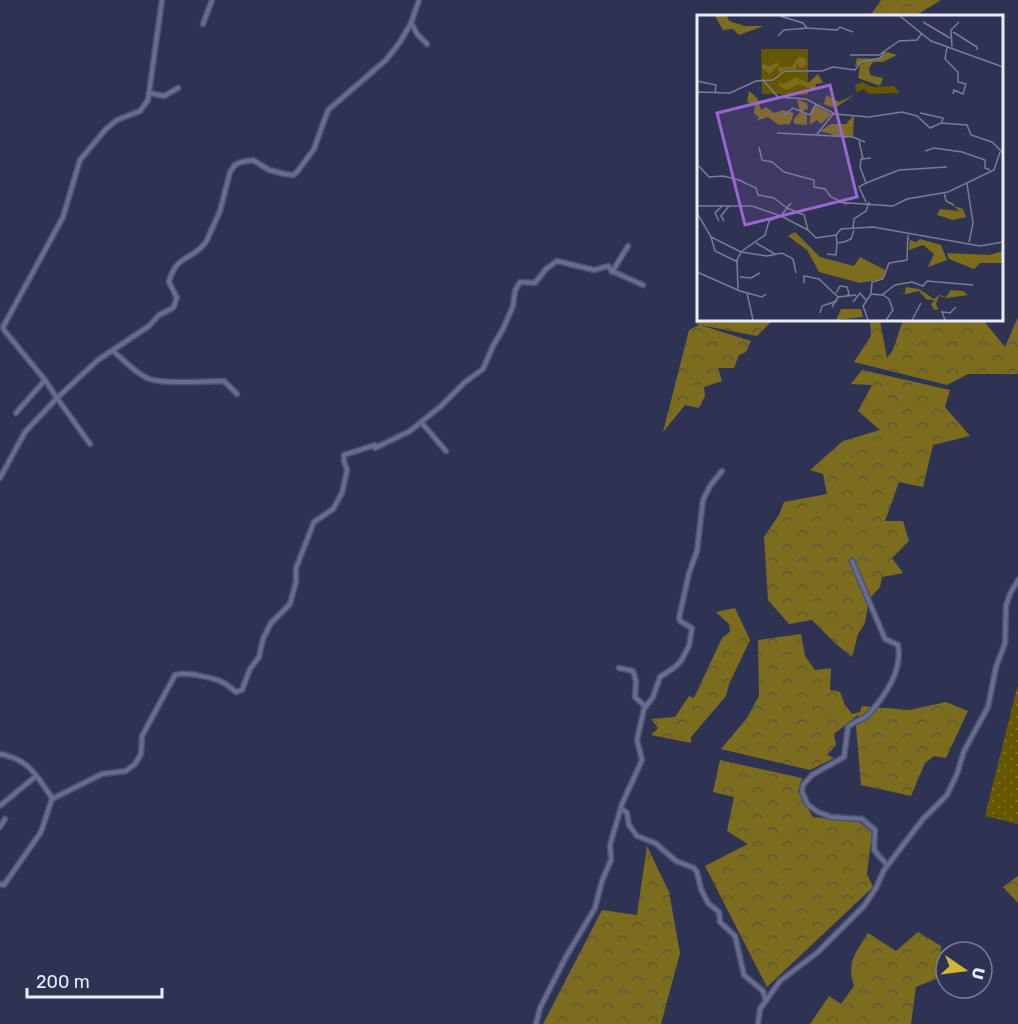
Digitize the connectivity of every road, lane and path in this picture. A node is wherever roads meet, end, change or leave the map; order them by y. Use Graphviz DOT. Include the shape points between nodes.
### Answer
graph roads {
  1 [pos="162,0"];
  2 [pos="212,0"];
  3 [pos="418,0"];
  4 [pos="411,23"];
  5 [pos="203,24"];
  6 [pos="427,44"];
  7 [pos="178,88"];
  8 [pos="149,93"];
  9 [pos="628,246"];
  10 [pos="612,272"];
  11 [pos="643,285"];
  12 [pos="2,329"];
  13 [pos="113,351"];
  14 [pos="45,380"];
  15 [pos="237,394"];
  16 [pos="57,398"];
  17 [pos="16,414"];
  18 [pos="421,422"];
  19 [pos="90,444"];
  20 [pos="446,451"];
  21 [pos="722,471"];
  22 [pos="0,478"];
  23 [pos="852,561"];
  24 [pos="1018,580"];
  25 [pos="619,668"];
  26 [pos="645,707"];
  27 [pos="0,754"];
  28 [pos="36,776"];
  29 [pos="53,799"];
  30 [pos="1,805"];
  31 [pos="621,808"];
  32 [pos="5,819"];
  33 [pos="0,827"];
  34 [pos="887,865"];
  35 [pos="0,884"];
  36 [pos="766,1002"];
  37 [pos="536,1024"];
  38 [pos="758,1024"];
  1 -- 8 [label="street"];
  2 -- 5 [label="street"];
  3 -- 4 [label="street"];
  4 -- 6 [label="street"];
  4 -- 13 [label="street" via="386,60 328,110 314,148 297,172 293,175 269,170 253,160 236,165 230,172 220,212 206,242 174,268 169,282 177,298 173,308"];
  7 -- 8 [label="street" via="164,96"];
  8 -- 12 [label="street" via="142,108 106,129 80,160 63,217"];
  9 -- 10 [label="street"];
  10 -- 11 [label="street"];
  10 -- 18 [label="street" via="608,266 594,270 557,261 535,283 520,282 483,369"];
  12 -- 14 [label="street"];
  13 -- 15 [label="street" via="150,380 221,381"];
  13 -- 16 [label="street"];
  14 -- 16 [label="street"];
  14 -- 17 [label="street"];
  16 -- 19 [label="street"];
  16 -- 22 [label="street" via="25,432"];
  18 -- 20 [label="street"];
  18 -- 29 [label="street" via="409,432 375,447 344,455 347,470 342,493 333,509 314,522 297,566 290,604 271,623 242,690 236,692 223,682 197,675 175,675 142,736 141,754 135,764 126,771 102,774"];
  21 -- 26 [label="street" via="703,500 697,551 679,618 692,628 689,646 678,665 660,678"];
  23 -- 34 [label="street" via="885,639 898,645 898,658 880,702 848,727 844,757 812,775 802,792 813,810 831,817 860,818 873,829 874,850"];
  24 -- 34 [label="street" via="1006,606 1005,643 988,707 964,751 947,795"];
  25 -- 26 [label="street" via="633,671 635,697"];
  26 -- 31 [label="street" via="637,737 642,760"];
  27 -- 28 [label="street" via="23,761"];
  28 -- 29 [label="street"];
  28 -- 30 [label="street"];
  29 -- 35 [label="street" via="41,832 4,885"];
  31 -- 36 [label="street" via="637,836 694,868 703,895 719,912 720,922 735,936 744,975 763,990"];
  31 -- 37 [label="street" via="593,913 540,1008"];
  32 -- 33 [label="street"];
  34 -- 36 [label="street" via="864,906 818,952 780,981"];
  36 -- 38 [label="street" via="760,1009"];
}
